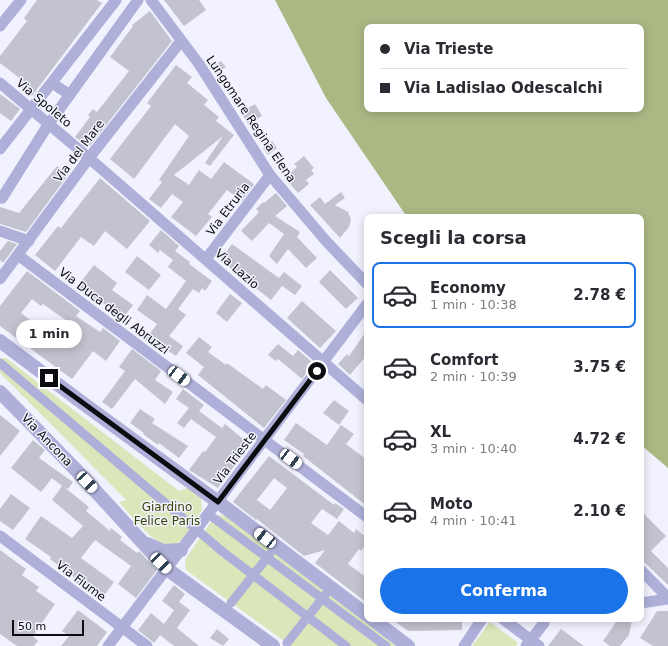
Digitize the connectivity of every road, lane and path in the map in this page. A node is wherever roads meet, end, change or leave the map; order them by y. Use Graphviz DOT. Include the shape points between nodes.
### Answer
graph roads {
  1 [pos="21,0"];
  2 [pos="116,0"];
  3 [pos="122,0"];
  4 [pos="151,0"];
  5 [pos="135,4"];
  6 [pos="0,26"];
  7 [pos="181,41"];
  8 [pos="0,83"];
  9 [pos="52,83"];
  10 [pos="70,96"];
  11 [pos="32,109"];
  12 [pos="48,125"];
  13 [pos="0,148"];
  14 [pos="90,158"];
  15 [pos="270,175"];
  16 [pos="0,197"];
  17 [pos="0,231"];
  18 [pos="29,241"];
  19 [pos="18,255"];
  20 [pos="206,259"];
  21 [pos="4,267"];
  22 [pos="0,279"];
  23 [pos="364,281"];
  24 [pos="364,308"];
  25 [pos="0,341"];
  26 [pos="0,362"];
  27 [pos="324,362"];
  28 [pos="0,392"];
  29 [pos="364,397"];
  30 [pos="265,440"];
  31 [pos="218,502"];
  32 [pos="364,515"];
  33 [pos="211,516"];
  34 [pos="196,530"];
  35 [pos="0,536"];
  36 [pos="142,540"];
  37 [pos="181,550"];
  38 [pos="272,553"];
  39 [pos="167,569"];
  40 [pos="644,573"];
  41 [pos="254,576"];
  42 [pos="331,587"];
  43 [pos="668,598"];
  44 [pos="322,599"];
  45 [pos="644,602"];
  46 [pos="231,603"];
  47 [pos="364,613"];
  48 [pos="308,617"];
  49 [pos="376,622"];
  50 [pos="480,622"];
  51 [pos="506,622"];
  52 [pos="544,622"];
  53 [pos="122,628"];
  54 [pos="287,642"];
  55 [pos="532,644"];
  56 [pos="463,645"];
  57 [pos="108,646"];
  58 [pos="147,646"];
  59 [pos="273,646"];
  60 [pos="346,646"];
  61 [pos="386,646"];
  62 [pos="408,646"];
  1 -- 6 [label="street"];
  2 -- 9 [label="street"];
  3 -- 5 [label="street"];
  4 -- 7 [label="street, Lungomare Regina Elena"];
  5 -- 10 [label="street"];
  7 -- 14 [label="street, Via del Mare"];
  7 -- 15 [label="street, Lungomare Regina Elena"];
  8 -- 11 [label="street, Via Spoleto"];
  9 -- 10 [label="street"];
  9 -- 11 [label="street"];
  10 -- 12 [label="street"];
  11 -- 12 [label="street, Via Spoleto"];
  11 -- 13 [label="street"];
  12 -- 14 [label="street, Via Spoleto"];
  12 -- 16 [label="street" via="2,198"];
  14 -- 18 [label="street, Via del Mare"];
  14 -- 20 [label="street, Via Lazio"];
  15 -- 20 [label="street, Via Etruria"];
  15 -- 23 [label="street, Lungomare Regina Elena"];
  17 -- 18 [label="street"];
  18 -- 19 [label="street, Via del Mare"];
  19 -- 21 [label="street, Via del Mare"];
  19 -- 30 [label="street, Via Duca degli Abruzzi"];
  20 -- 27 [label="street, Via Lazio"];
  21 -- 22 [label="street, Via del Mare"];
  24 -- 27 [label="street, Via Trieste"];
  25 -- 31 [label="street"];
  26 -- 34 [label="street"];
  27 -- 29 [label="street, Via Lazio"];
  27 -- 30 [label="street, Via Trieste"];
  28 -- 36 [label="street, Via Ancona"];
  30 -- 31 [label="street, Via Trieste"];
  30 -- 32 [label="street, Via Duca degli Abruzzi"];
  31 -- 34 [label="street, Via Trieste"];
  31 -- 38 [label="street"];
  33 -- 38 [label="street"];
  34 -- 37 [label="street, Via Trieste"];
  34 -- 41 [label="street"];
  35 -- 53 [label="street, Via Fiume"];
  36 -- 37 [label="street, Via Ancona" via="160,551"];
  36 -- 39 [label="street, Via Ancona"];
  37 -- 39 [label="street, Via Trieste"];
  38 -- 41 [label="street"];
  38 -- 42 [label="street"];
  38 -- 44 [label="street"];
  39 -- 53 [label="street, Via Trieste"];
  39 -- 59 [label="street, Via Ancona"];
  40 -- 43 [label="street"];
  41 -- 46 [label="street"];
  41 -- 48 [label="street"];
  42 -- 44 [label="street"];
  42 -- 47 [label="street"];
  43 -- 45 [label="street"];
  44 -- 48 [label="street"];
  44 -- 61 [label="street"];
  48 -- 54 [label="street"];
  48 -- 60 [label="street"];
  49 -- 62 [label="street"];
  50 -- 56 [label="street"];
  51 -- 55 [label="street"];
  52 -- 55 [label="street"];
  53 -- 57 [label="street, Via Trieste"];
  53 -- 58 [label="street, Via Fiume"];
}
